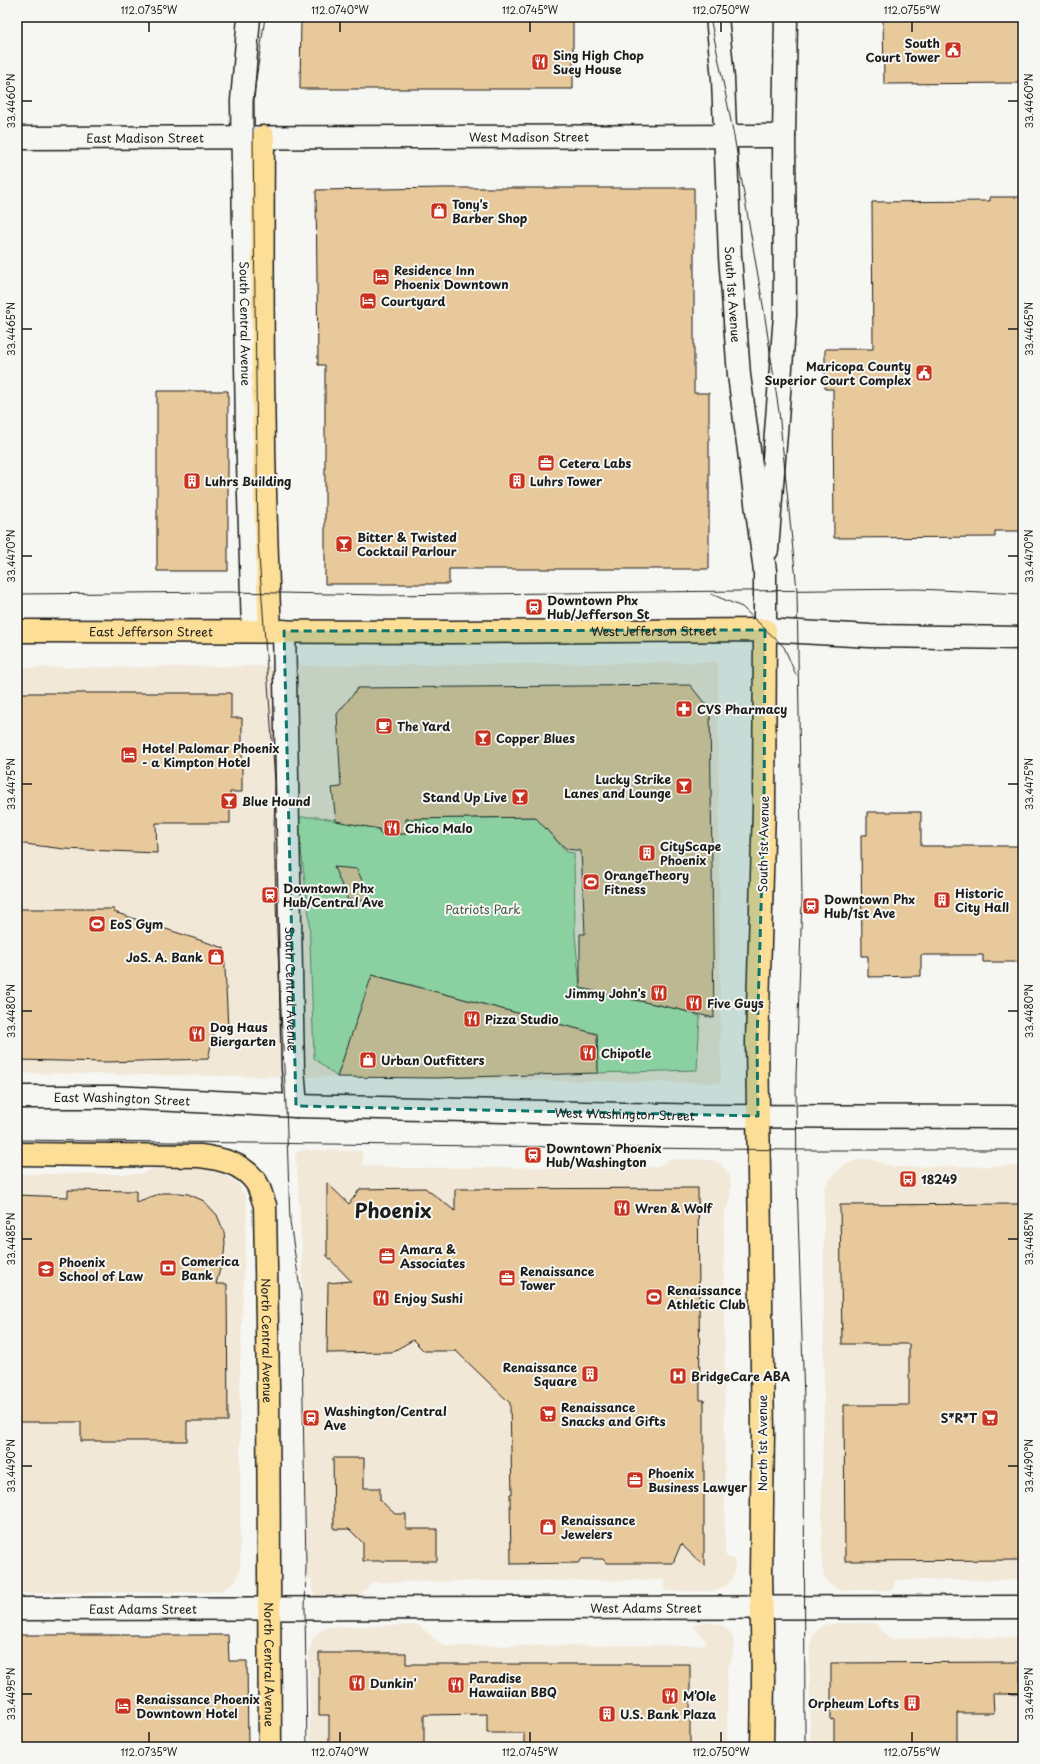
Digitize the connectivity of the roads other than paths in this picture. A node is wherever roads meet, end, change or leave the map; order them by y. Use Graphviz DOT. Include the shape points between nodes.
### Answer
graph roads {
  1 [pos="249,17"];
  2 [pos="717,17"];
  3 [pos="786,17"];
  4 [pos="726,136"];
  5 [pos="784,136"];
  6 [pos="260,137"];
  7 [pos="17,138"];
  8 [pos="765,571"];
  9 [pos="765,630"];
  10 [pos="17,631"];
  11 [pos="269,631"];
  12 [pos="1023,638"];
  13 [pos="17,1097"];
  14 [pos="227,1103"];
  15 [pos="296,1106"];
  16 [pos="758,1116"];
  17 [pos="1023,1117"];
  18 [pos="17,1154"];
  19 [pos="1023,1607"];
  20 [pos="761,1608"];
  21 [pos="17,1609"];
  22 [pos="270,1609"];
  23 [pos="270,1747"];
  24 [pos="762,1747"];
  1 -- 6 [label="street" via="242,101"];
  2 -- 4 [label="street, South 1st Avenue"];
  3 -- 5 [label="street, South 1st Avenue"];
  4 -- 5 [label="street, West Madison Street"];
  4 -- 6 [label="street, West Madison Street"];
  4 -- 8 [label="street, South 1st Avenue" via="730,256 739,375"];
  5 -- 8 [label="street, South 1st Avenue" via="785,315"];
  6 -- 7 [label="street, East Madison Street"];
  6 -- 11 [label="main road" via="255,377"];
  8 -- 9 [label="street, South 1st Avenue"];
  9 -- 11 [label="main road, West Jefferson Street"];
  9 -- 12 [label="street, West Jefferson Street" via="870,636"];
  9 -- 16 [label="main road, South 1st Avenue" via="764,808 756,1042"];
  10 -- 11 [label="main road, East Jefferson Street"];
  11 -- 15 [label="street, South Central Avenue" via="285,693"];
  13 -- 14 [label="street, East Washington Street" via="112,1097"];
  14 -- 15 [label="street, West Washington Street"];
  15 -- 16 [label="street, West Washington Street"];
  16 -- 17 [label="street, West Washington Street"];
  16 -- 20 [label="main road, North 1st Avenue" via="763,1433"];
  18 -- 22 [label="main road, North Central Avenue" via="200,1156 231,1162 246,1171 256,1182 265,1205"];
  19 -- 20 [label="street, West Adams Street"];
  20 -- 22 [label="street, West Adams Street"];
  20 -- 24 [label="main road, North 1st Avenue"];
  21 -- 22 [label="street, East Adams Street"];
  22 -- 23 [label="main road, North Central Avenue"];
}
